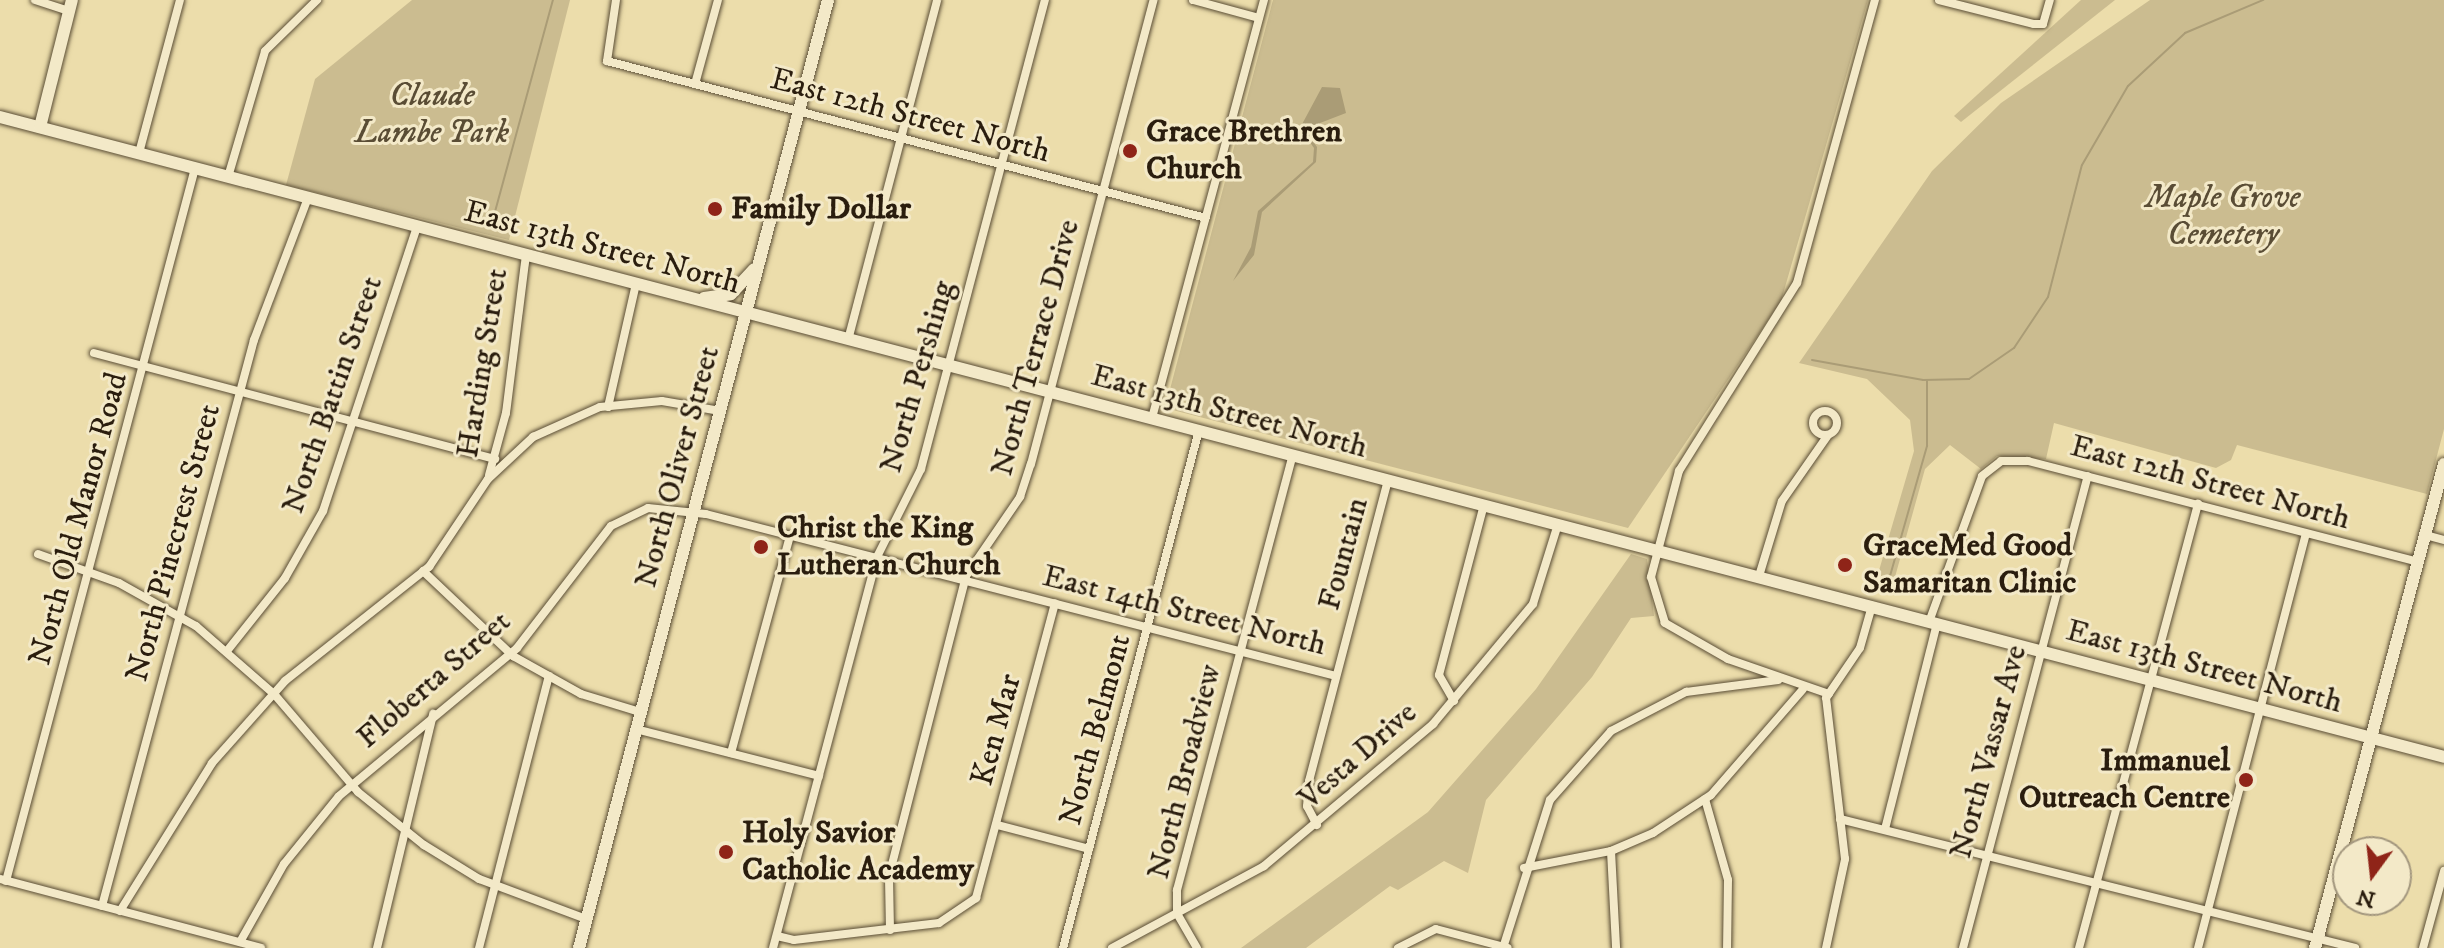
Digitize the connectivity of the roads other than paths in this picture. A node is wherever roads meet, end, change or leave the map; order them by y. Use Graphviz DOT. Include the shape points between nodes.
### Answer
graph roads {
  1 [pos="35,0"];
  2 [pos="180,0"];
  3 [pos="317,0"];
  4 [pos="616,0"];
  5 [pos="718,0"];
  6 [pos="828,0"];
  7 [pos="937,0"];
  8 [pos="1045,0"];
  9 [pos="1154,0"];
  10 [pos="1193,0"];
  11 [pos="1264,0"];
  12 [pos="1875,0"];
  13 [pos="1939,0"];
  14 [pos="2050,0"];
  15 [pos="71,6"];
  16 [pos="1259,18"];
  17 [pos="695,84"];
  18 [pos="798,112"];
  19 [pos="0,117"];
  20 [pos="40,127"];
  21 [pos="900,139"];
  22 [pos="139,153"];
  23 [pos="1001,165"];
  24 [pos="195,168"];
  25 [pos="228,177"];
  26 [pos="1103,192"];
  27 [pos="308,198"];
  28 [pos="1206,218"];
  29 [pos="417,226"];
  30 [pos="526,255"];
  31 [pos="759,263"];
  32 [pos="636,284"];
  33 [pos="693,299"];
  34 [pos="746,313"];
  35 [pos="848,340"];
  36 [pos="94,353"];
  37 [pos="144,366"];
  38 [pos="948,366"];
  39 [pos="239,392"];
  40 [pos="1050,392"];
  41 [pos="608,407"];
  42 [pos="720,411"];
  43 [pos="1152,418"];
  44 [pos="351,422"];
  45 [pos="1199,430"];
  46 [pos="1828,435"];
  47 [pos="1293,455"];
  48 [pos="495,459"];
  49 [pos="2444,464"];
  50 [pos="2088,476"];
  51 [pos="488,479"];
  52 [pos="1388,480"];
  53 [pos="2198,504"];
  54 [pos="1484,505"];
  55 [pos="694,511"];
  56 [pos="1558,524"];
  57 [pos="2306,534"];
  58 [pos="2425,535"];
  59 [pos="790,536"];
  60 [pos="2444,540"];
  61 [pos="1657,550"];
  62 [pos="38,554"];
  63 [pos="877,557"];
  64 [pos="2418,562"];
  65 [pos="90,570"];
  66 [pos="423,571"];
  67 [pos="1759,576"];
  68 [pos="965,579"];
  69 [pos="1055,603"];
  70 [pos="1872,606"];
  71 [pos="179,615"];
  72 [pos="1933,623"];
  73 [pos="1148,626"];
  74 [pos="227,651"];
  75 [pos="1241,651"];
  76 [pos="2041,651"];
  77 [pos="510,653"];
  78 [pos="549,676"];
  79 [pos="1336,676"];
  80 [pos="2152,678"];
  81 [pos="1783,680"];
  82 [pos="1803,689"];
  83 [pos="274,694"];
  84 [pos="1829,694"];
  85 [pos="1454,701"];
  86 [pos="2259,709"];
  87 [pos="640,712"];
  88 [pos="433,714"];
  89 [pos="636,729"];
  90 [pos="2373,739"];
  91 [pos="731,753"];
  92 [pos="2444,757"];
  93 [pos="819,776"];
  94 [pos="351,784"];
  95 [pos="1705,799"];
  96 [pos="1840,819"];
  97 [pos="997,825"];
  98 [pos="1317,825"];
  99 [pos="1885,829"];
  100 [pos="408,833"];
  101 [pos="1089,849"];
  102 [pos="1611,851"];
  103 [pos="1986,855"];
  104 [pos="1524,868"];
  105 [pos="2444,871"];
  106 [pos="3,880"];
  107 [pos="2095,884"];
  108 [pos="495,886"];
  109 [pos="102,906"];
  110 [pos="120,911"];
  111 [pos="2207,912"];
  112 [pos="1178,916"];
  113 [pos="586,919"];
  114 [pos="890,930"];
  115 [pos="777,936"];
  116 [pos="240,942"];
  117 [pos="2316,944"];
  118 [pos="261,948"];
  119 [pos="377,948"];
  120 [pos="479,948"];
  121 [pos="579,948"];
  122 [pos="773,948"];
  123 [pos="1063,948"];
  124 [pos="1112,948"];
  125 [pos="1197,948"];
  126 [pos="1398,948"];
  127 [pos="1505,948"];
  128 [pos="1616,948"];
  129 [pos="1727,948"];
  130 [pos="1826,948"];
  131 [pos="1963,948"];
  132 [pos="2079,948"];
  133 [pos="2198,948"];
  134 [pos="2355,948"];
  135 [pos="2423,948"];
  1 -- 15 [label="street"];
  2 -- 22 [label="street"];
  3 -- 25 [label="street" via="265,51"];
  4 -- 17 [label="street, East 12th Street North" via="604,58"];
  5 -- 17 [label="street"];
  6 -- 18 [label="main road, North Oliver Street"];
  7 -- 21 [label="street"];
  8 -- 23 [label="street, North Pershing"];
  9 -- 26 [label="street, North Terrace Drive"];
  10 -- 16 [label="street"];
  11 -- 16 [label="street"];
  12 -- 61 [label="street" via="1797,283 1679,471"];
  13 -- 14 [label="street" via="2043,24"];
  15 -- 20 [label="main road"];
  16 -- 28 [label="street"];
  17 -- 18 [label="street, East 12th Street North"];
  18 -- 21 [label="street, East 12th Street North"];
  18 -- 31 [label="main road, North Oliver Street"];
  19 -- 20 [label="main road, East 13th Street North"];
  20 -- 22 [label="main road, East 13th Street North"];
  21 -- 23 [label="street, East 12th Street North"];
  21 -- 35 [label="street"];
  22 -- 24 [label="main road, East 13th Street North"];
  23 -- 26 [label="street, East 12th Street North"];
  23 -- 38 [label="street, North Pershing"];
  24 -- 25 [label="main road, East 13th Street North"];
  24 -- 37 [label="street, North Old Manor Road"];
  25 -- 27 [label="main road, East 13th Street North"];
  26 -- 28 [label="street, East 12th Street North"];
  26 -- 40 [label="street, North Terrace Drive"];
  27 -- 29 [label="main road, East 13th Street North"];
  27 -- 39 [label="street, North Pinecrest Street"];
  28 -- 43 [label="street"];
  29 -- 30 [label="main road, East 13th Street North"];
  29 -- 44 [label="street, North Battin Street"];
  30 -- 32 [label="main road, East 13th Street North"];
  30 -- 48 [label="street, Harding Street"];
  31 -- 33 [label="main road" via="731,294"];
  31 -- 34 [label="main road, North Oliver Street"];
  32 -- 33 [label="main road, East 13th Street North"];
  32 -- 41 [label="street"];
  33 -- 34 [label="main road, East 13th Street North"];
  34 -- 35 [label="main road, East 13th Street North"];
  34 -- 42 [label="main road, North Oliver Street"];
  35 -- 38 [label="main road, East 13th Street North"];
  36 -- 37 [label="street"];
  37 -- 39 [label="street"];
  37 -- 65 [label="street, North Old Manor Road"];
  38 -- 40 [label="main road, East 13th Street North"];
  38 -- 63 [label="street, North Pershing" via="921,469"];
  39 -- 44 [label="street"];
  39 -- 71 [label="street, North Pinecrest Street"];
  40 -- 43 [label="main road, East 13th Street North"];
  40 -- 68 [label="street, North Terrace Drive" via="1020,497"];
  41 -- 42 [label="street" via="662,401"];
  41 -- 51 [label="street" via="533,437"];
  42 -- 55 [label="main road, North Oliver Street"];
  43 -- 45 [label="main road, East 13th Street North"];
  44 -- 48 [label="street"];
  44 -- 74 [label="street, North Battin Street" via="323,511 285,578"];
  45 -- 47 [label="main road, East 13th Street North"];
  45 -- 73 [label="street, North Belmont"];
  46 -- 67 [label="street" via="1782,501"];
  47 -- 52 [label="main road, East 13th Street North"];
  47 -- 75 [label="street, North Broadview"];
  48 -- 51 [label="street, Harding Street"];
  49 -- 58 [label="main road"];
  50 -- 53 [label="street, East 12th Street North"];
  50 -- 72 [label="street, East 12th Street North" via="2028,461 2001,461 1991,468 1941,578"];
  50 -- 76 [label="street, North Vassar Ave"];
  51 -- 66 [label="street" via="454,538"];
  52 -- 54 [label="main road, East 13th Street North"];
  52 -- 79 [label="street, Fountain"];
  53 -- 57 [label="street, East 12th Street North"];
  53 -- 80 [label="street"];
  54 -- 56 [label="main road, East 13th Street North"];
  54 -- 85 [label="street" via="1439,675"];
  55 -- 59 [label="street, East 14th Street North"];
  55 -- 77 [label="street, Floberta Street" via="648,508 611,526"];
  55 -- 87 [label="main road, North Oliver Street"];
  56 -- 61 [label="main road, East 13th Street North"];
  56 -- 85 [label="street, Vesta Drive" via="1533,604"];
  57 -- 64 [label="street, East 12th Street North"];
  57 -- 86 [label="street"];
  58 -- 60 [label="street"];
  58 -- 64 [label="main road"];
  59 -- 63 [label="street, East 14th Street North"];
  59 -- 91 [label="street"];
  61 -- 67 [label="main road, East 13th Street North"];
  61 -- 81 [label="street" via="1651,577 1665,623"];
  62 -- 65 [label="street"];
  63 -- 68 [label="street, East 14th Street North"];
  63 -- 93 [label="street, North Pershing"];
  64 -- 90 [label="main road"];
  65 -- 71 [label="street"];
  65 -- 106 [label="street, North Old Manor Road"];
  66 -- 77 [label="street"];
  66 -- 83 [label="street"];
  67 -- 70 [label="main road, East 13th Street North"];
  68 -- 69 [label="street, East 14th Street North"];
  68 -- 114 [label="street, North Terrace Drive" via="889,876"];
  69 -- 73 [label="street, East 14th Street North"];
  69 -- 97 [label="street, Ken Mar"];
  70 -- 72 [label="main road, East 13th Street North"];
  70 -- 84 [label="street" via="1860,648"];
  71 -- 74 [label="street"];
  71 -- 109 [label="street, North Pinecrest Street"];
  72 -- 76 [label="main road, East 13th Street North"];
  72 -- 99 [label="street"];
  73 -- 75 [label="street, East 14th Street North"];
  73 -- 101 [label="street, North Belmont"];
  74 -- 83 [label="street"];
  75 -- 79 [label="street, East 14th Street North"];
  75 -- 112 [label="street, North Broadview" via="1177,890"];
  76 -- 80 [label="main road, East 13th Street North"];
  76 -- 103 [label="street, North Vassar Ave"];
  77 -- 78 [label="street"];
  77 -- 88 [label="street, Floberta Street"];
  78 -- 87 [label="street"];
  78 -- 108 [label="street"];
  79 -- 98 [label="street, Fountain" via="1306,793"];
  80 -- 86 [label="main road, East 13th Street North"];
  80 -- 107 [label="street"];
  81 -- 82 [label="street"];
  81 -- 104 [label="street" via="1686,692 1611,731 1550,800"];
  82 -- 84 [label="street"];
  82 -- 95 [label="street" via="1753,755"];
  83 -- 94 [label="street"];
  83 -- 110 [label="street" via="175,812"];
  84 -- 96 [label="street"];
  85 -- 98 [label="street, Vesta Drive"];
  86 -- 90 [label="main road, East 13th Street North"];
  86 -- 111 [label="street"];
  87 -- 89 [label="main road, North Oliver Street"];
  88 -- 94 [label="street, Floberta Street"];
  88 -- 100 [label="street"];
  89 -- 91 [label="street"];
  89 -- 113 [label="main road, North Oliver Street"];
  90 -- 92 [label="main road, East 13th Street North"];
  90 -- 117 [label="main road"];
  91 -- 93 [label="street"];
  93 -- 115 [label="street, North Pershing"];
  94 -- 100 [label="street"];
  94 -- 116 [label="street, Floberta Street" via="284,864"];
  95 -- 102 [label="street"];
  95 -- 129 [label="street" via="1728,880"];
  96 -- 99 [label="street"];
  96 -- 130 [label="street" via="1845,859"];
  97 -- 101 [label="street"];
  97 -- 114 [label="street, Ken Mar" via="976,898 964,913"];
  98 -- 112 [label="street, Vesta Drive"];
  99 -- 103 [label="street"];
  100 -- 108 [label="street"];
  100 -- 119 [label="street"];
  101 -- 123 [label="street, North Belmont"];
  102 -- 104 [label="street"];
  102 -- 128 [label="street"];
  103 -- 107 [label="street"];
  103 -- 131 [label="street, North Vassar Ave"];
  104 -- 127 [label="street"];
  105 -- 135 [label="street"];
  106 -- 109 [label="street"];
  107 -- 111 [label="street"];
  107 -- 132 [label="street"];
  108 -- 113 [label="street"];
  108 -- 120 [label="street"];
  109 -- 110 [label="street"];
  110 -- 116 [label="street"];
  111 -- 117 [label="street"];
  111 -- 133 [label="street"];
  112 -- 124 [label="street, Vesta Drive"];
  112 -- 125 [label="street"];
  113 -- 121 [label="main road, North Oliver Street"];
  114 -- 115 [label="street, Ken Mar"];
  115 -- 122 [label="street, North Pershing"];
  116 -- 118 [label="street"];
  117 -- 134 [label="street"];
  126 -- 127 [label="street" via="1426,930"];
}
